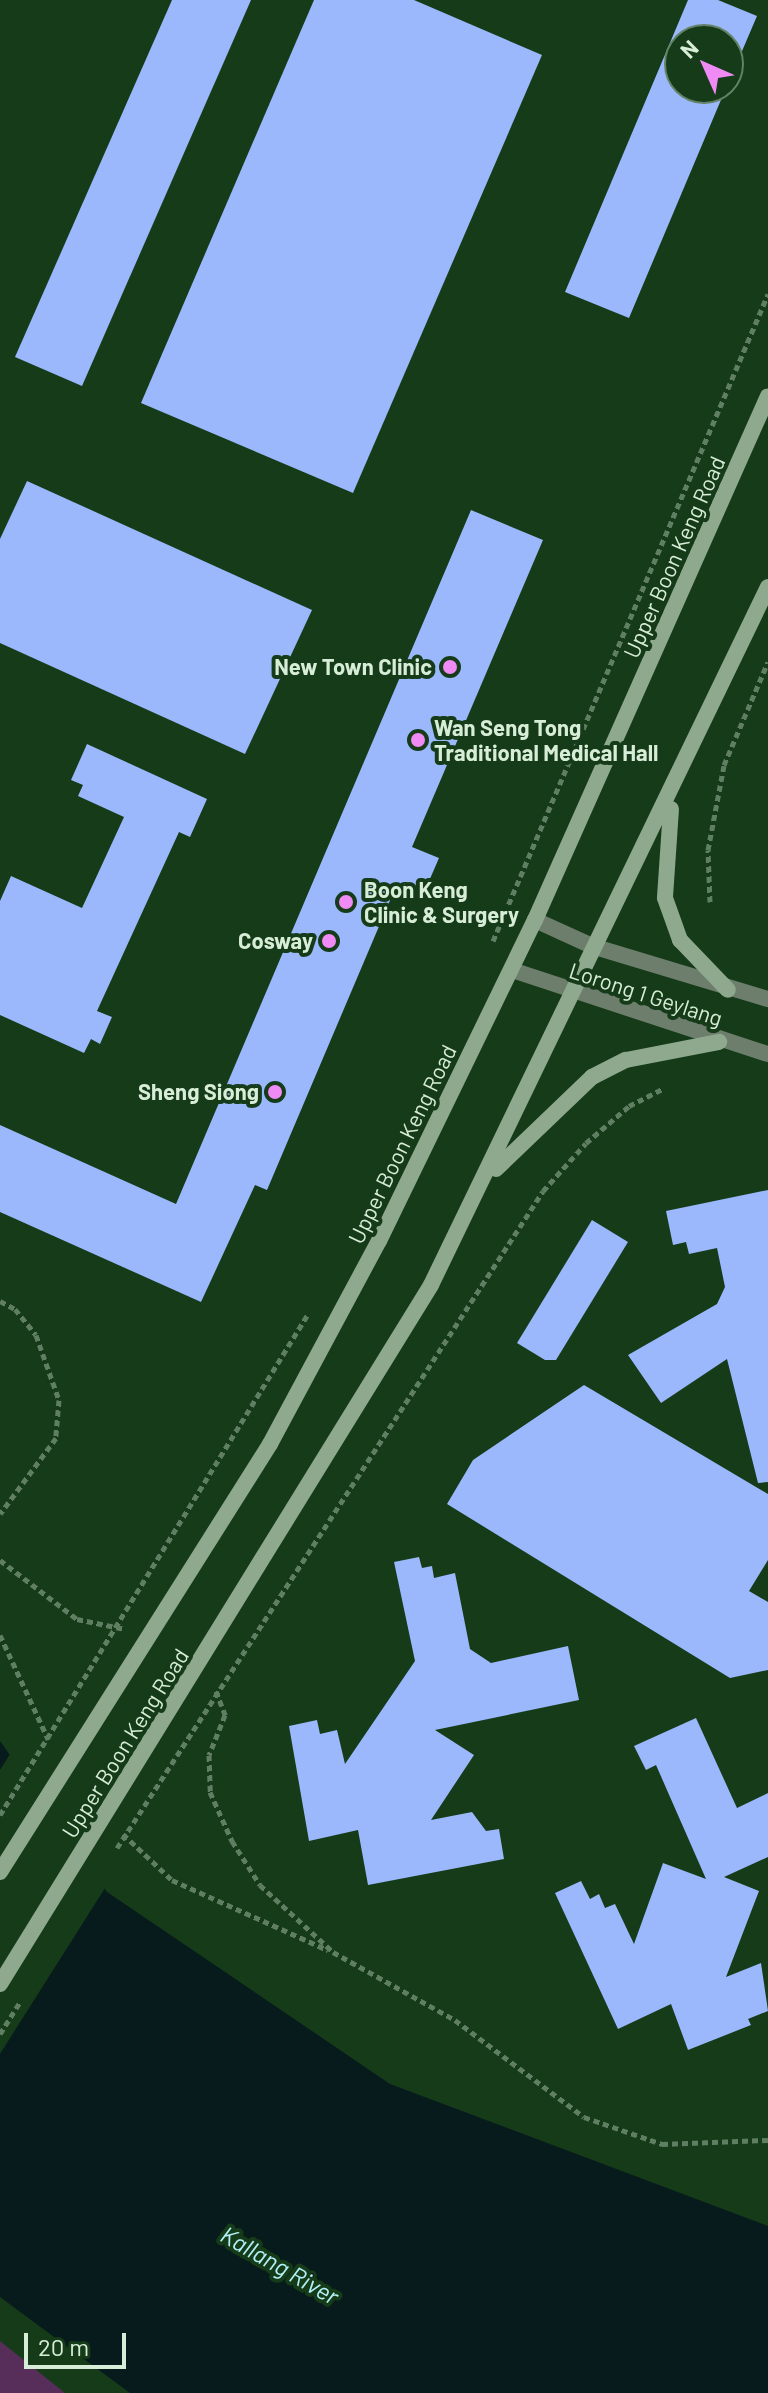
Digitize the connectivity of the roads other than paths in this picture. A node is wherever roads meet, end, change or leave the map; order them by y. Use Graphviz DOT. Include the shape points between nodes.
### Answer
graph roads {
  1 [pos="768,396"];
  2 [pos="768,587"];
  3 [pos="672,795"];
  4 [pos="535,920"];
  5 [pos="592,946"];
  6 [pos="512,970"];
  7 [pos="728,990"];
  8 [pos="569,993"];
  9 [pos="768,999"];
  10 [pos="719,1042"];
  11 [pos="768,1054"];
  12 [pos="489,1176"];
  13 [pos="0,1872"];
  14 [pos="0,1984"];
  1 -- 4 [label="main road, Upper Boon Keng Road"];
  2 -- 3 [label="main road, Upper Boon Keng Road"];
  3 -- 5 [label="main road, Upper Boon Keng Road"];
  3 -- 7 [label="main road" via="665,898 680,940"];
  4 -- 5 [label="street, Lorong 1 Geylang"];
  4 -- 6 [label="main road, Upper Boon Keng Road"];
  5 -- 7 [label="street, Lorong 1 Geylang"];
  5 -- 8 [label="main road, Upper Boon Keng Road"];
  6 -- 8 [label="street, Lorong 1 Geylang"];
  6 -- 13 [label="main road, Upper Boon Keng Road" via="270,1444"];
  7 -- 9 [label="street, Lorong 1 Geylang"];
  8 -- 10 [label="street, Lorong 1 Geylang"];
  8 -- 12 [label="main road, Upper Boon Keng Road"];
  10 -- 11 [label="street, Lorong 1 Geylang"];
  10 -- 12 [label="main road" via="626,1060 592,1077"];
  12 -- 14 [label="main road, Upper Boon Keng Road" via="431,1285"];
}
